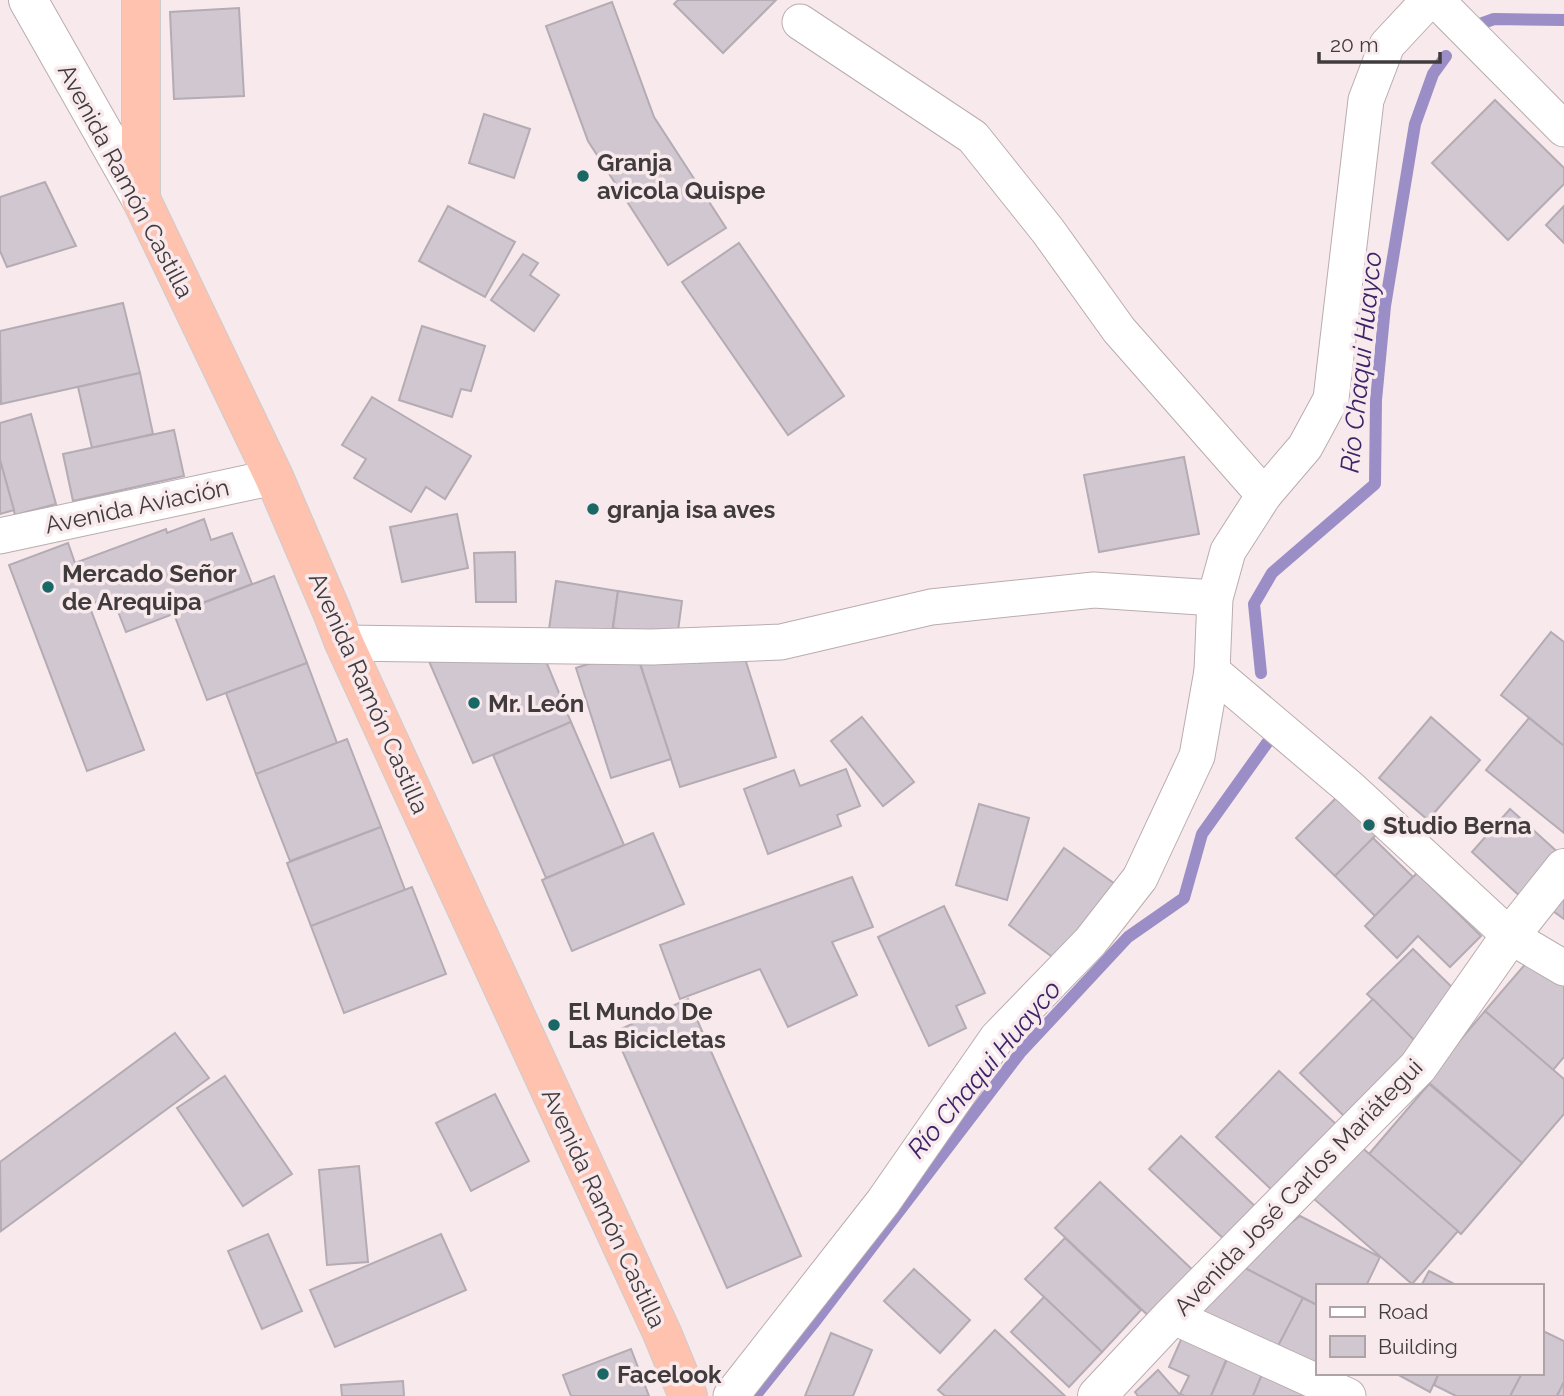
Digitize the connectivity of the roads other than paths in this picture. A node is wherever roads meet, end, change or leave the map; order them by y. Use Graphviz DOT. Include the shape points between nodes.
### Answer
graph roads {
  1 [pos="28,0"];
  2 [pos="141,0"];
  3 [pos="1429,0"];
  4 [pos="1436,0"];
  5 [pos="800,22"];
  6 [pos="1564,129"];
  7 [pos="141,199"];
  8 [pos="274,477"];
  9 [pos="1264,495"];
  10 [pos="0,536"];
  11 [pos="1215,598"];
  12 [pos="344,643"];
  13 [pos="1212,671"];
  14 [pos="1564,868"];
  15 [pos="1510,936"];
  16 [pos="1564,968"];
  17 [pos="1172,1316"];
  18 [pos="688,1396"];
  19 [pos="731,1396"];
  20 [pos="1097,1396"];
  21 [pos="1348,1396"];
  1 -- 7 [label="street, Avenida Ramón Castilla"];
  2 -- 7 [label="highway"];
  3 -- 9 [label="street" via="1387,45 1366,100 1331,399 1305,446"];
  4 -- 6 [label="street"];
  5 -- 9 [label="street" via="973,137 1048,230 1119,330"];
  7 -- 8 [label="highway, Avenida Ramón Castilla"];
  8 -- 10 [label="street, Avenida Aviación"];
  8 -- 12 [label="highway, Avenida Ramón Castilla"];
  9 -- 11 [label="street" via="1228,551"];
  11 -- 12 [label="street" via="1094,590 932,607 781,642 652,647"];
  11 -- 13 [label="street"];
  12 -- 18 [label="highway, Avenida Ramón Castilla"];
  13 -- 15 [label="street" via="1350,788"];
  13 -- 19 [label="street" via="1197,757 1140,878 1090,942 997,1038 883,1202"];
  14 -- 15 [label="street, Avenida José Carlos Mariátegui"];
  15 -- 16 [label="street"];
  15 -- 17 [label="street, Avenida José Carlos Mariátegui" via="1418,1067"];
  17 -- 20 [label="street, Avenida José Carlos Mariátegui"];
  17 -- 21 [label="street"];
}
